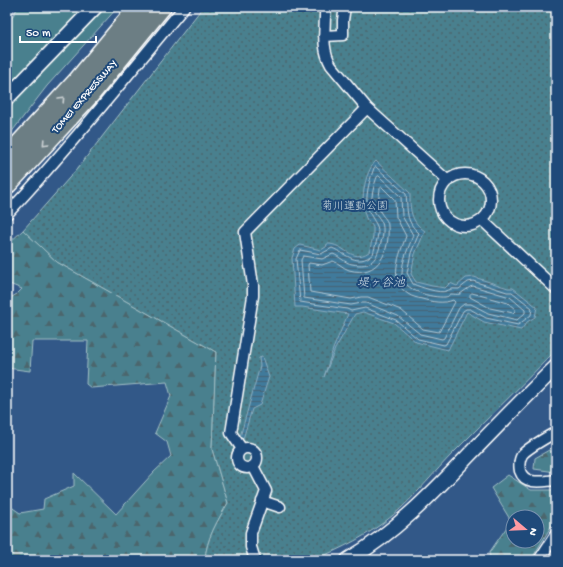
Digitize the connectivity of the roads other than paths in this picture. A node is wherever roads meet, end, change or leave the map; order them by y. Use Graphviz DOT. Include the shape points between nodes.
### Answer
graph roads {
  1 [pos="95,7"];
  2 [pos="139,7"];
  3 [pos="161,7"];
  4 [pos="184,7"];
  5 [pos="325,7"];
  6 [pos="345,7"];
  7 [pos="324,36"];
  8 [pos="7,98"];
  9 [pos="367,108"];
  10 [pos="7,158"];
  11 [pos="448,181"];
  12 [pos="7,184"];
  13 [pos="7,214"];
  14 [pos="482,220"];
  15 [pos="554,284"];
  16 [pos="556,367"];
  17 [pos="556,432"];
  18 [pos="556,480"];
  19 [pos="262,501"];
  20 [pos="280,507"];
  21 [pos="556,534"];
  22 [pos="255,560"];
  23 [pos="348,560"];
  24 [pos="539,560"];
  1 -- 8 [label="street"];
  10 -- 2 [label="highway, TOMEI EXPRESSWAY, one-way" via="77,82"];
  3 -- 12 [label="highway, TOMEI EXPRESSWAY, one-way" via="90,94"];
  4 -- 13 [label="street" via="82,130"];
  5 -- 7 [label="street"];
  6 -- 7 [label="street" via="343,35"];
  7 -- 9 [label="street" via="327,58"];
  9 -- 11 [label="street"];
  9 -- 19 [label="street" via="245,232 253,296 231,433 242,449 248,448 255,452 257,459 253,466 266,491"];
  11 -- 14 [label="street" via="462,174 478,178 484,183 490,194 490,206"];
  11 -- 14 [label="street" via="439,195 441,211 445,218 459,226 475,224"];
  14 -- 15 [label="street"];
  16 -- 23 [label="street" via="423,503 389,532"];
  17 -- 18 [label="street" via="522,454 519,465 524,479"];
  19 -- 20 [label="street"];
  19 -- 22 [label="street" via="247,532"];
  21 -- 24 [label="street"];
}
